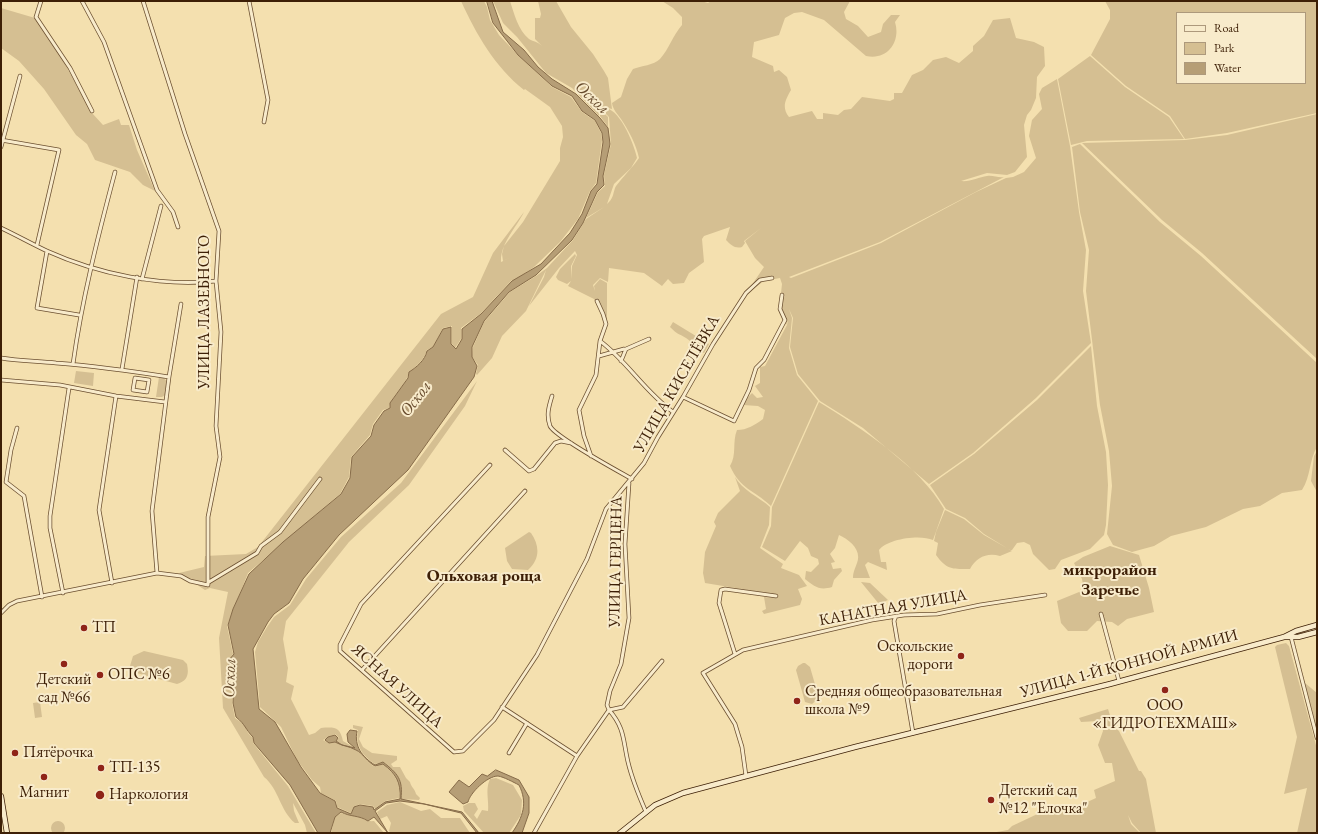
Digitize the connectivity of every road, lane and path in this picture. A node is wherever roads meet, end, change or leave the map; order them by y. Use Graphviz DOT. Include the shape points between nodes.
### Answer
graph roads {
  1 [pos="41,1"];
  2 [pos="82,1"];
  3 [pos="143,1"];
  4 [pos="249,1"];
  5 [pos="20,76"];
  6 [pos="92,111"];
  7 [pos="264,122"];
  8 [pos="2,140"];
  9 [pos="1,147"];
  10 [pos="115,172"];
  11 [pos="161,206"];
  12 [pos="178,227"];
  13 [pos="1,228"];
  14 [pos="37,245"];
  15 [pos="47,251"];
  16 [pos="89,267"];
  17 [pos="136,277"];
  18 [pos="772,278"];
  19 [pos="142,279"];
  20 [pos="216,282"];
  21 [pos="782,295"];
  22 [pos="597,301"];
  23 [pos="181,304"];
  24 [pos="79,315"];
  25 [pos="649,339"];
  26 [pos="600,341"];
  27 [pos="626,348"];
  28 [pos="615,353"];
  29 [pos="600,356"];
  30 [pos="1,358"];
  31 [pos="621,361"];
  32 [pos="72,364"];
  33 [pos="122,370"];
  34 [pos="169,377"];
  35 [pos="135,378"];
  36 [pos="1,380"];
  37 [pos="69,388"];
  38 [pos="116,396"];
  39 [pos="552,396"];
  40 [pos="683,397"];
  41 [pos="165,402"];
  42 [pos="673,412"];
  43 [pos="17,428"];
  44 [pos="572,443"];
  45 [pos="505,450"];
  46 [pos="591,456"];
  47 [pos="490,465"];
  48 [pos="320,479"];
  49 [pos="632,479"];
  50 [pos="629,483"];
  51 [pos="525,491"];
  52 [pos="606,509"];
  53 [pos="157,573"];
  54 [pos="112,583"];
  55 [pos="209,584"];
  56 [pos="63,593"];
  57 [pos="1045,595"];
  58 [pos="776,596"];
  59 [pos="42,597"];
  60 [pos="1,613"];
  61 [pos="1101,614"];
  62 [pos="896,616"];
  63 [pos="1317,625"];
  64 [pos="1317,632"];
  65 [pos="1284,637"];
  66 [pos="1291,637"];
  67 [pos="735,654"];
  68 [pos="662,661"];
  69 [pos="362,670"];
  70 [pos="1119,681"];
  71 [pos="502,708"];
  72 [pos="609,710"];
  73 [pos="1317,719"];
  74 [pos="1312,720"];
  75 [pos="527,723"];
  76 [pos="913,732"];
  77 [pos="1317,738"];
  78 [pos="509,753"];
  79 [pos="577,756"];
  80 [pos="746,776"];
  81 [pos="1,796"];
  82 [pos="646,812"];
  83 [pos="7,833"];
  84 [pos="534,833"];
  85 [pos="620,833"];
  1 -- 6 [label="street" via="36,17 70,68"];
  2 -- 12 [label="street" via="104,42 151,177 173,212"];
  3 -- 20 [label="street, УЛИЦА ЛАЗЕБНОГО" via="184,133 219,231"];
  4 -- 7 [label="street" via="268,100"];
  5 -- 8 [label="street"];
  8 -- 9 [label="street"];
  8 -- 14 [label="street" via="59,150"];
  10 -- 16 [label="street"];
  11 -- 19 [label="street"];
  13 -- 14 [label="street"];
  14 -- 15 [label="street"];
  15 -- 16 [label="street"];
  15 -- 24 [label="street" via="38,308"];
  16 -- 17 [label="street"];
  16 -- 24 [label="street"];
  17 -- 19 [label="street"];
  17 -- 33 [label="street"];
  18 -- 40 [label="street, УЛИЦА КИСЕЛЁВКА" via="760,280 746,293"];
  19 -- 20 [label="street"];
  20 -- 55 [label="street, УЛИЦА ЛАЗЕБНОГО" via="221,332 216,426 220,458 208,518"];
  21 -- 40 [label="street" via="780,309 785,320 764,360 756,368 734,421"];
  22 -- 26 [label="street" via="606,324"];
  23 -- 34 [label="street"];
  24 -- 32 [label="street"];
  25 -- 27 [label="street"];
  26 -- 28 [label="street"];
  26 -- 29 [label="street"];
  27 -- 28 [label="street"];
  27 -- 31 [label="street"];
  28 -- 29 [label="street"];
  28 -- 31 [label="street"];
  29 -- 46 [label="street" via="596,375 579,410"];
  30 -- 32 [label="street"];
  31 -- 42 [label="street"];
  32 -- 33 [label="street"];
  33 -- 34 [label="street"];
  34 -- 41 [label="street"];
  35 -- 35 [label="street" via="133,390 147,392 149,380"];
  36 -- 37 [label="street"];
  37 -- 38 [label="street"];
  37 -- 56 [label="street" via="50,516"];
  38 -- 41 [label="street"];
  38 -- 54 [label="street" via="99,510"];
  39 -- 44 [label="street" via="548,417 551,427"];
  40 -- 42 [label="street, УЛИЦА КИСЕЛЁВКА"];
  41 -- 53 [label="street" via="152,511"];
  42 -- 49 [label="street, УЛИЦА КИСЕЛЁВКА"];
  43 -- 59 [label="street" via="6,482 24,496"];
  44 -- 45 [label="street" via="561,440 554,443 534,469 529,471"];
  44 -- 46 [label="street"];
  46 -- 49 [label="street"];
  47 -- 69 [label="street, ЯСНАЯ УЛИЦА" via="361,604 340,645 340,651"];
  48 -- 55 [label="street" via="280,532 261,546 257,553"];
  49 -- 50 [label="street, УЛИЦА КИСЕЛЁВКА"];
  50 -- 52 [label="street, УЛИЦА КИСЕЛЁВКА"];
  50 -- 72 [label="street, УЛИЦА ГЕРЦЕНА" via="624,544 629,618 621,664 610,691 607,705"];
  51 -- 69 [label="street"];
  52 -- 71 [label="street, ЯСНАЯ УЛИЦА" via="587,559 537,655"];
  53 -- 54 [label="street"];
  53 -- 55 [label="street" via="181,576 190,581"];
  54 -- 56 [label="street"];
  56 -- 59 [label="street"];
  57 -- 62 [label="street, КАНАТНАЯ УЛИЦА" via="938,614"];
  58 -- 67 [label="street" via="721,590 719,603"];
  59 -- 60 [label="street" via="17,601"];
  61 -- 70 [label="street"];
  62 -- 67 [label="street, КАНАТНАЯ УЛИЦА" via="755,647"];
  62 -- 76 [label="street" via="894,621"];
  63 -- 65 [label="main road, УЛИЦА 1-Й КОННОЙ АРМИИ"];
  64 -- 66 [label="main road, УЛИЦА 1-Й КОННОЙ АРМИИ"];
  65 -- 66 [label="main road, УЛИЦА 1-Й КОННОЙ АРМИИ"];
  65 -- 70 [label="main road, УЛИЦА 1-Й КОННОЙ АРМИИ"];
  66 -- 74 [label="street"];
  67 -- 80 [label="street, КАНАТНАЯ УЛИЦА" via="703,673 737,728"];
  68 -- 72 [label="street" via="623,706"];
  69 -- 71 [label="street, ЯСНАЯ УЛИЦА" via="454,752 463,751 494,720"];
  70 -- 76 [label="main road, УЛИЦА 1-Й КОННОЙ АРМИИ"];
  71 -- 75 [label="street"];
  72 -- 79 [label="street"];
  72 -- 82 [label="street" via="624,733 628,762"];
  73 -- 74 [label="street"];
  74 -- 77 [label="street"];
  75 -- 78 [label="street"];
  75 -- 79 [label="street"];
  76 -- 80 [label="main road, УЛИЦА 1-Й КОННОЙ АРМИИ"];
  79 -- 84 [label="street"];
  80 -- 82 [label="main road, УЛИЦА 1-Й КОННОЙ АРМИИ" via="678,795"];
  81 -- 83 [label="main road"];
  82 -- 85 [label="main road, УЛИЦА 1-Й КОННОЙ АРМИИ"];
}
